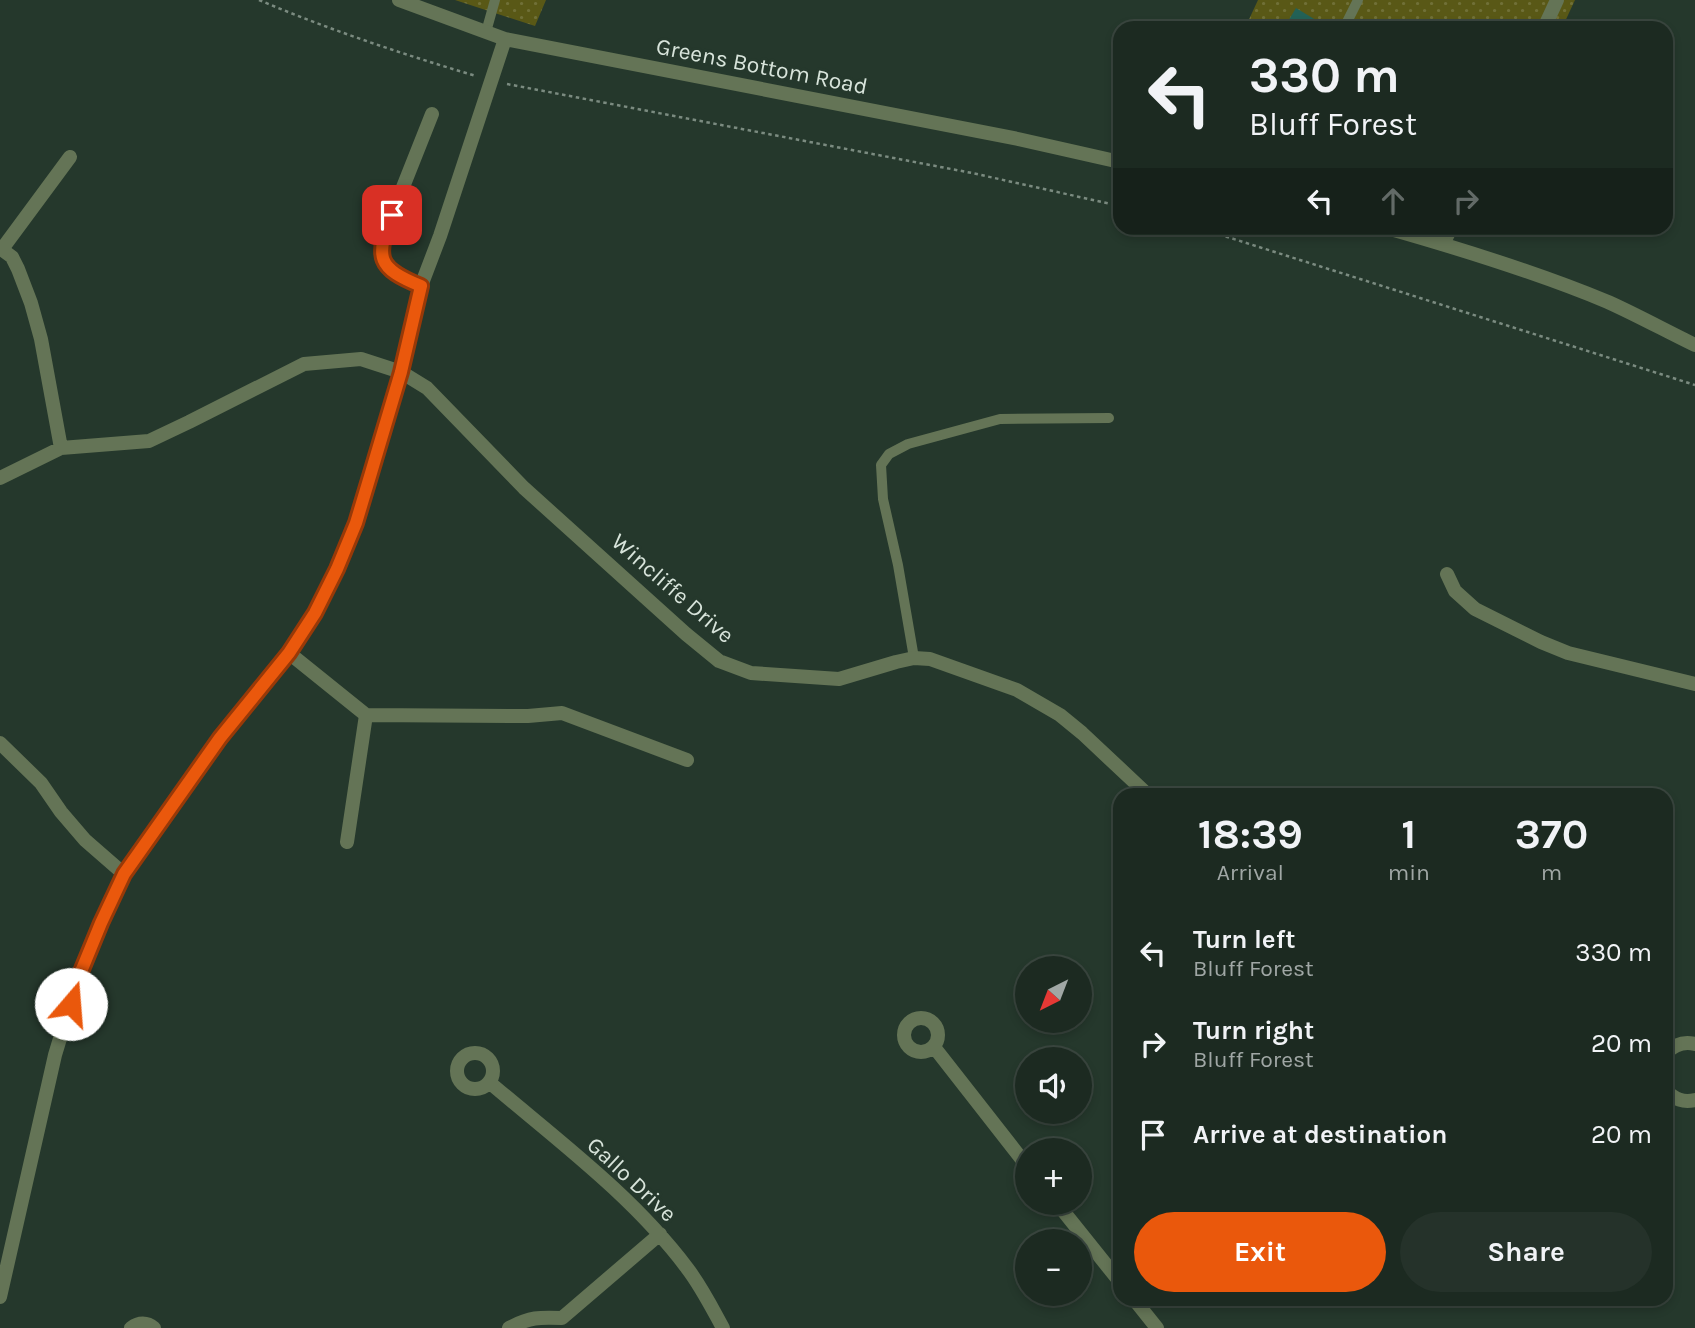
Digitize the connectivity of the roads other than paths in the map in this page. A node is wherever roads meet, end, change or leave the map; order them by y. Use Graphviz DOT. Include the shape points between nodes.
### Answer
graph roads {
  1 [pos="399,0"];
  2 [pos="495,0"];
  3 [pos="1358,0"];
  4 [pos="1557,0"];
  5 [pos="1348,21"];
  6 [pos="1547,21"];
  7 [pos="486,32"];
  8 [pos="505,39"];
  9 [pos="432,114"];
  10 [pos="70,157"];
  11 [pos="1113,160"];
  12 [pos="1412,235"];
  13 [pos="1448,235"];
  14 [pos="1443,244"];
  15 [pos="1,249"];
  16 [pos="421,286"];
  17 [pos="1695,345"];
  18 [pos="401,372"];
  19 [pos="1109,418"];
  20 [pos="61,448"];
  21 [pos="0,478"];
  22 [pos="1447,574"];
  23 [pos="289,653"];
  24 [pos="914,658"];
  25 [pos="1695,684"];
  26 [pos="366,715"];
  27 [pos="0,743"];
  28 [pos="688,760"];
  29 [pos="1141,788"];
  30 [pos="347,842"];
  31 [pos="124,874"];
  32 [pos="1695,1044"];
  33 [pos="1673,1046"];
  34 [pos="934,1047"];
  35 [pos="489,1082"];
  36 [pos="1673,1097"];
  37 [pos="1695,1100"];
  38 [pos="1015,1151"];
  39 [pos="1066,1215"];
  40 [pos="660,1234"];
  41 [pos="1113,1273"];
  42 [pos="0,1297"];
  43 [pos="1139,1306"];
  44 [pos="562,1323"];
  45 [pos="131,1328"];
  46 [pos="154,1328"];
  47 [pos="509,1328"];
  48 [pos="723,1328"];
  49 [pos="1157,1328"];
  1 -- 7 [label="street, Greens Bottom Road"];
  2 -- 7 [label="lane"];
  3 -- 5 [label="lane"];
  4 -- 6 [label="street"];
  7 -- 8 [label="street, Greens Bottom Road"];
  8 -- 11 [label="street, Greens Bottom Road"];
  8 -- 16 [label="street"];
  9 -- 16 [label="street" via="382,251 387,267"];
  10 -- 15 [label="street"];
  12 -- 14 [label="street"];
  13 -- 14 [label="street"];
  14 -- 17 [label="street" via="1550,279"];
  15 -- 20 [label="street" via="12,257 31,303"];
  16 -- 18 [label="street"];
  18 -- 20 [label="street, Wincliffe Drive" via="360,359 304,364 149,441"];
  18 -- 23 [label="street" via="356,523 315,613"];
  18 -- 24 [label="street, Wincliffe Drive" via="427,388 524,488 719,661 751,673 839,679"];
  19 -- 24 [label="lane" via="1000,419 908,444 889,454 881,465 883,499"];
  20 -- 21 [label="street"];
  22 -- 25 [label="street" via="1454,592 1475,609 1541,642 1568,653"];
  23 -- 26 [label="street"];
  23 -- 31 [label="street" via="220,738"];
  24 -- 29 [label="street, Wincliffe Drive" via="930,659 1017,690 1060,715"];
  26 -- 28 [label="street" via="562,713"];
  26 -- 30 [label="street"];
  27 -- 31 [label="street" via="41,783 85,840"];
  31 -- 42 [label="street" via="78,979 55,1055"];
  32 -- 33 [label="street"];
  34 -- 38 [label="street"];
  35 -- 40 [label="street, Gallo Drive"];
  36 -- 37 [label="street"];
  39 -- 41 [label="street"];
  40 -- 44 [label="street"];
  40 -- 48 [label="street, Gallo Drive" via="689,1270"];
  43 -- 49 [label="street"];
  44 -- 47 [label="street" via="544,1318 524,1320"];
  45 -- 46 [label="street" via="145,1324"];
}
